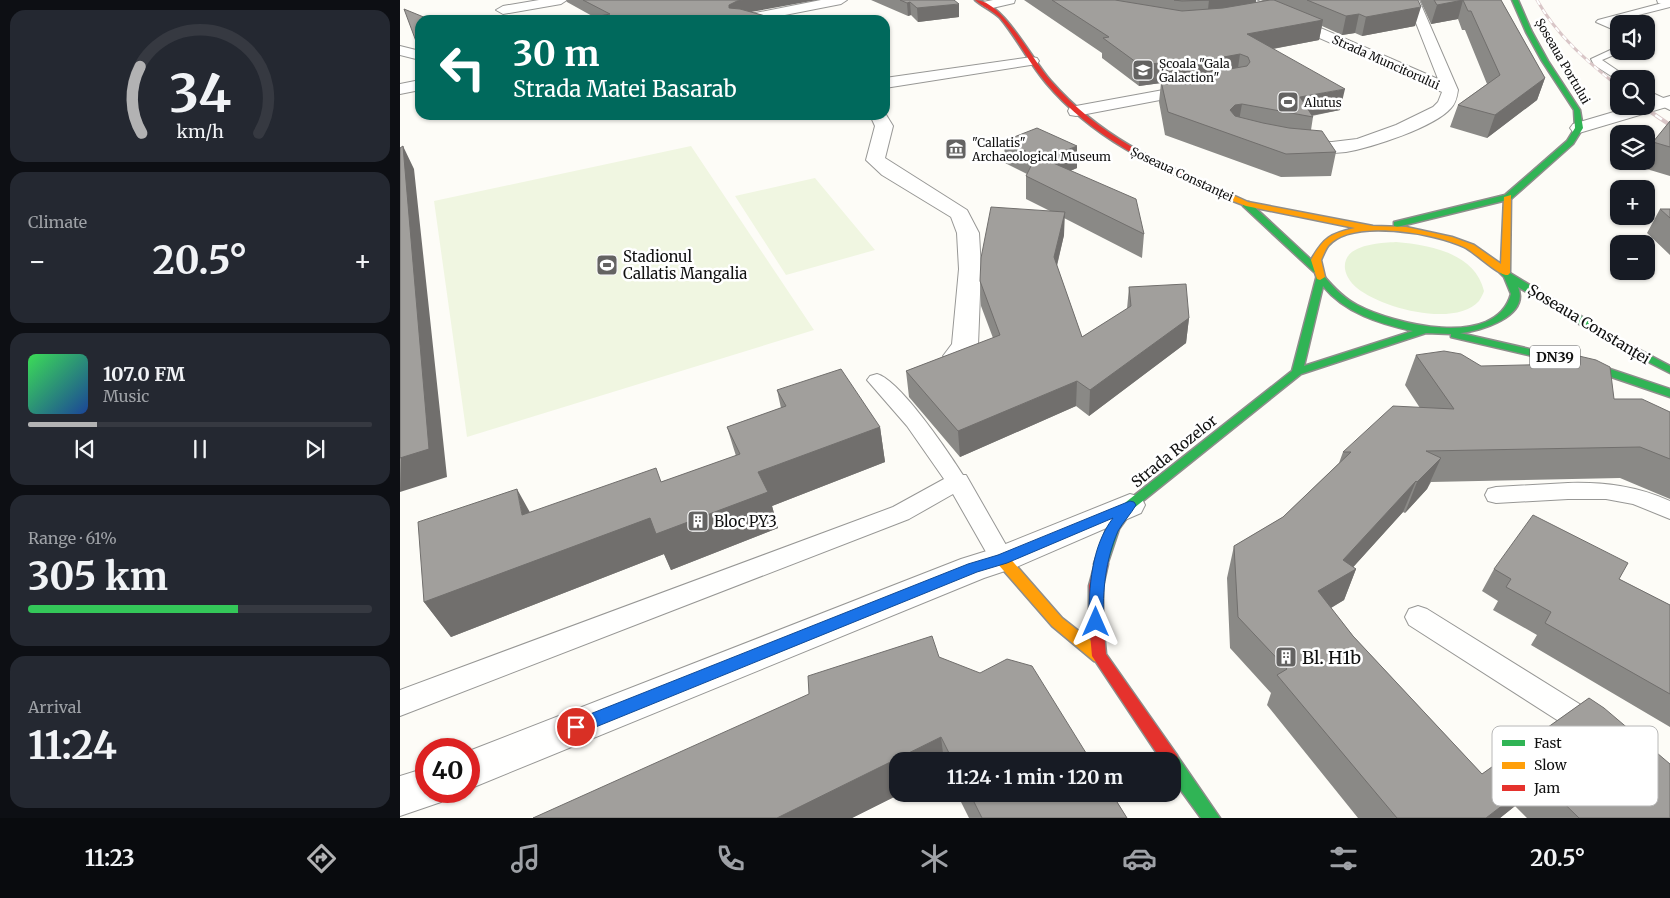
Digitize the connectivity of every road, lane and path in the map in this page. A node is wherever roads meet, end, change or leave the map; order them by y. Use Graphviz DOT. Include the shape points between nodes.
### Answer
graph roads {
  1 [pos="561,0"];
  2 [pos="841,0"];
  3 [pos="1009,0"];
  4 [pos="1245,0"];
  5 [pos="1413,0"];
  6 [pos="1515,0"];
  7 [pos="1663,0"];
  8 [pos="983,3"];
  9 [pos="1670,3"];
  10 [pos="1274,13"];
  11 [pos="511,15"];
  12 [pos="765,15"];
  13 [pos="1626,15"];
  14 [pos="1256,16"];
  15 [pos="1610,20"];
  16 [pos="1610,26"];
  17 [pos="400,50"];
  18 [pos="415,54"];
  19 [pos="1610,54"];
  20 [pos="1032,61"];
  21 [pos="1610,70"];
  22 [pos="890,82"];
  23 [pos="415,86"];
  24 [pos="1208,87"];
  25 [pos="400,89"];
  26 [pos="1450,90"];
  27 [pos="1655,98"];
  28 [pos="1668,104"];
  29 [pos="1076,111"];
  30 [pos="881,120"];
  31 [pos="1578,128"];
  32 [pos="1276,143"];
  33 [pos="1508,196"];
  34 [pos="1246,204"];
  35 [pos="1376,228"];
  36 [pos="1318,274"];
  37 [pos="1507,274"];
  38 [pos="1425,330"];
  39 [pos="1437,331"];
  40 [pos="956,356"];
  41 [pos="1670,370"];
  42 [pos="1297,372"];
  43 [pos="877,380"];
  44 [pos="1670,393"];
  45 [pos="958,481"];
  46 [pos="1496,495"];
  47 [pos="1130,505"];
  48 [pos="1670,511"];
  49 [pos="1002,559"];
  50 [pos="1418,617"];
  51 [pos="1100,656"];
  52 [pos="400,703"];
  53 [pos="1590,726"];
  54 [pos="1165,752"];
  55 [pos="480,766"];
  56 [pos="1181,775"];
  57 [pos="415,791"];
  58 [pos="400,796"];
  59 [pos="1211,818"];
  1 -- 11 [label="street" via="497,7"];
  2 -- 12 [label="street"];
  3 -- 8 [label="street"];
  4 -- 10 [label="street, Strada Muncitorului"];
  5 -- 26 [label="street"];
  6 -- 31 [label="main road, Șoseaua Portului" via="1541,54 1577,110"];
  7 -- 9 [label="street"];
  8 -- 20 [label="main road, Șoseaua Constanței" via="1001,16"];
  9 -- 13 [label="lane"];
  10 -- 14 [label="lane"];
  10 -- 26 [label="street, Strada Muncitorului"];
  15 -- 16 [label="lane" via="1601,22"];
  17 -- 18 [label="street"];
  19 -- 21 [label="lane" via="1596,59"];
  20 -- 22 [label="street"];
  20 -- 29 [label="main road, Șoseaua Constanței"];
  23 -- 25 [label="street"];
  24 -- 29 [label="street"];
  26 -- 32 [label="street, Strada Muncitorului" via="1444,106 1431,114 1390,134 1354,145 1322,147"];
  27 -- 28 [label="lane"];
  28 -- 31 [label="street"];
  29 -- 34 [label="main road, Șoseaua Constanței" via="1100,132 1150,161"];
  30 -- 40 [label="street" via="884,126 875,160 960,214 968,233 970,269 964,345"];
  31 -- 33 [label="main road, Șoseaua Portului" via="1570,142"];
  33 -- 35 [label="main road, Șoseaua Portului"];
  33 -- 37 [label="main road"];
  34 -- 35 [label="main road, Șoseaua Constanței"];
  34 -- 36 [label="main road, Șoseaua Constanței"];
  35 -- 36 [label="main road" via="1351,232 1323,246 1317,257"];
  35 -- 37 [label="main road, Șoseaua Constanței" via="1409,229 1465,244 1488,257"];
  36 -- 38 [label="main road, Șoseaua Constanței" via="1335,295 1359,311 1390,323"];
  36 -- 42 [label="main road"];
  37 -- 39 [label="main road" via="1516,294 1511,309 1495,322 1469,329"];
  37 -- 41 [label="main road, Șoseaua Constanței / DN39" via="1602,333"];
  38 -- 39 [label="main road, Șoseaua Constanței"];
  38 -- 42 [label="main road, Strada Rozelor"];
  39 -- 44 [label="main road, Șoseaua Constanței / DN39" via="1579,363"];
  42 -- 47 [label="main road, Strada Rozelor"];
  43 -- 45 [label="lane" via="902,405"];
  45 -- 49 [label="lane"];
  45 -- 52 [label="lane" via="901,513"];
  46 -- 48 [label="lane" via="1610,493 1637,497"];
  47 -- 49 [label="street"];
  47 -- 51 [label="main road, Strada Rozelor" via="1113,527 1102,555 1096,586"];
  49 -- 51 [label="main road" via="1057,622"];
  49 -- 55 [label="street"];
  50 -- 53 [label="lane"];
  51 -- 54 [label="main road, Strada Rozelor"];
  56 -- 59 [label="main road, Strada Rozelor"];
  57 -- 58 [label="street"];
}
